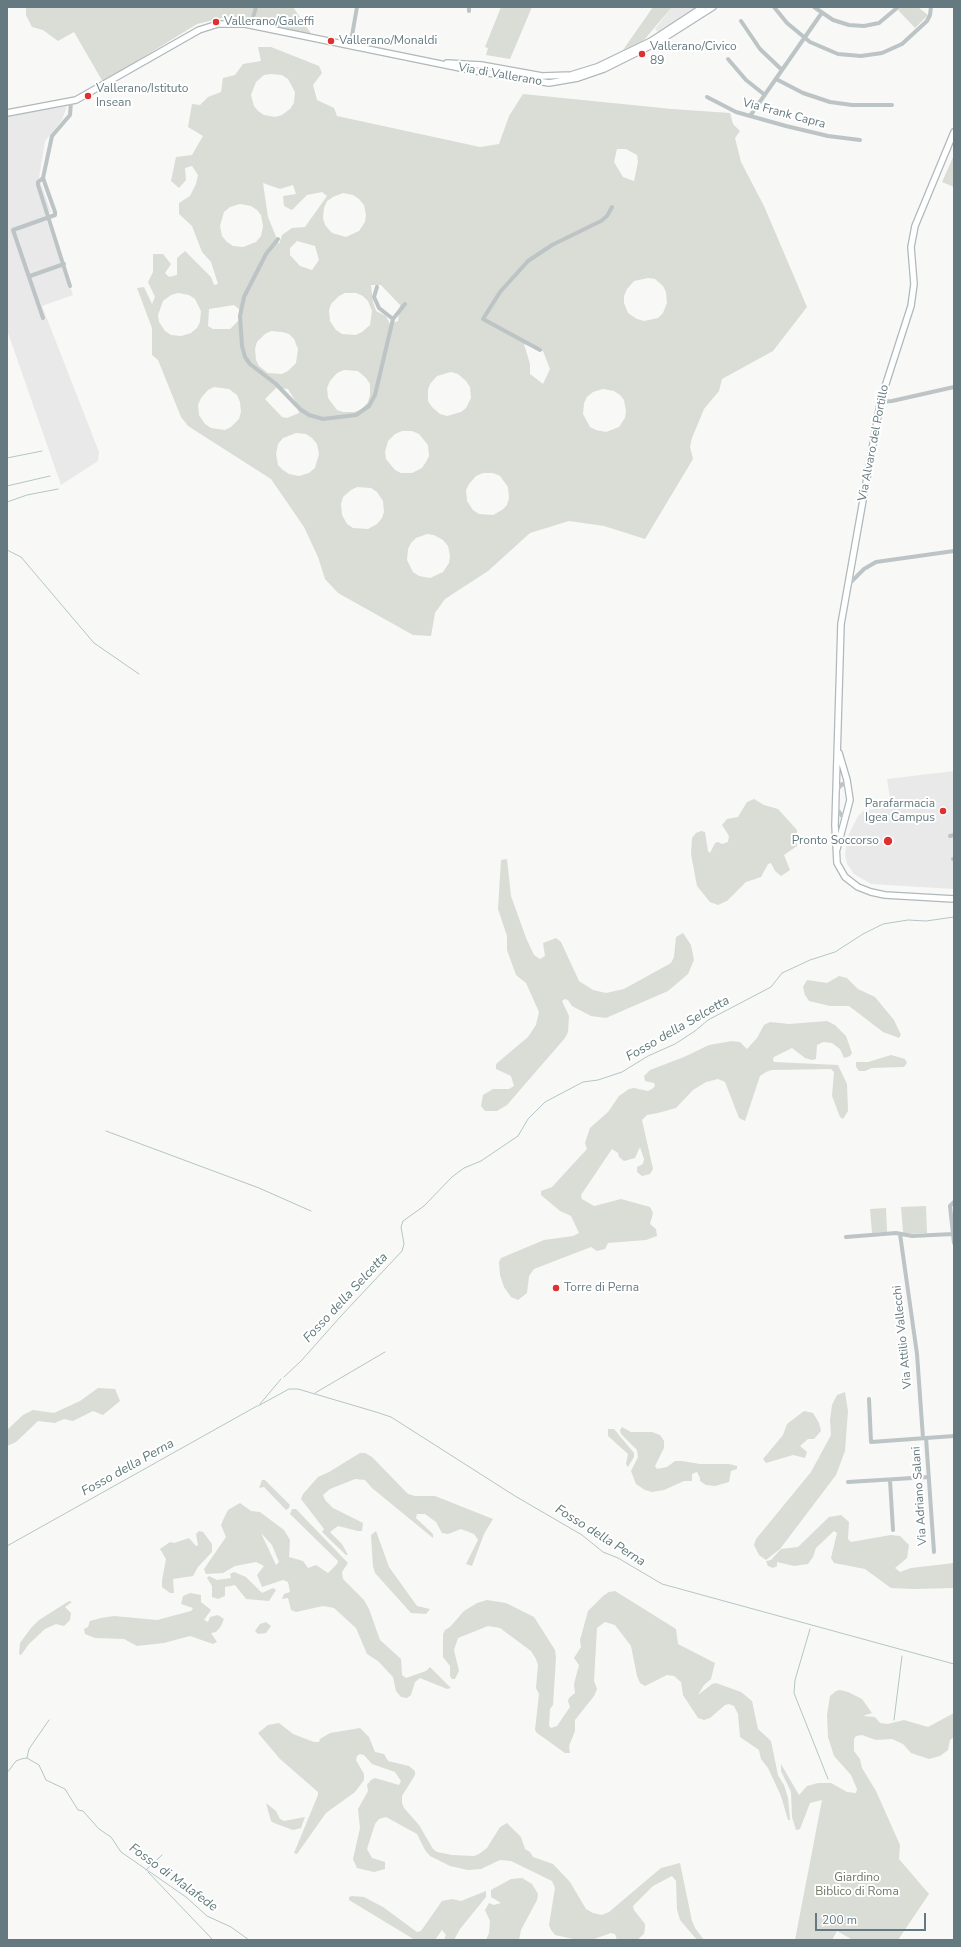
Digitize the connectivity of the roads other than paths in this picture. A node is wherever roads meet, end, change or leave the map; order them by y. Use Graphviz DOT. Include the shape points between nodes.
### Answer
graph roads {
  1 [pos="256,7"];
  2 [pos="357,7"];
  3 [pos="703,7"];
  4 [pos="713,7"];
  5 [pos="774,7"];
  6 [pos="814,7"];
  7 [pos="898,7"];
  8 [pos="931,7"];
  9 [pos="822,14"];
  10 [pos="741,21"];
  11 [pos="251,25"];
  12 [pos="804,39"];
  13 [pos="350,47"];
  14 [pos="728,59"];
  15 [pos="437,62"];
  16 [pos="782,70"];
  17 [pos="776,79"];
  18 [pos="765,95"];
  19 [pos="707,97"];
  20 [pos="71,102"];
  21 [pos="892,105"];
  22 [pos="7,113"];
  23 [pos="750,116"];
  24 [pos="954,132"];
  25 [pos="860,140"];
  26 [pos="43,178"];
  27 [pos="612,207"];
  28 [pos="48,217"];
  29 [pos="278,239"];
  30 [pos="64,264"];
  31 [pos="30,276"];
  32 [pos="70,286"];
  33 [pos="377,287"];
  34 [pos="405,304"];
  35 [pos="43,318"];
  36 [pos="393,319"];
  37 [pos="540,350"];
  38 [pos="954,387"];
  39 [pos="880,402"];
  40 [pos="954,550"];
  41 [pos="848,584"];
  42 [pos="838,741"];
  43 [pos="849,786"];
  44 [pos="836,790"];
  45 [pos="836,806"];
  46 [pos="848,813"];
  47 [pos="836,855"];
  48 [pos="954,899"];
  49 [pos="953,1202"];
  50 [pos="900,1234"];
  51 [pos="953,1234"];
  52 [pos="846,1237"];
  53 [pos="954,1243"];
  54 [pos="869,1398"];
  55 [pos="954,1436"];
  56 [pos="924,1438"];
  57 [pos="929,1477"];
  58 [pos="890,1480"];
  59 [pos="848,1482"];
  60 [pos="893,1530"];
  61 [pos="934,1552"];
  1 -- 11 [label="street"];
  2 -- 13 [label="street"];
  3 -- 15 [label="street, Via di Vallerano" via="651,42 597,67 571,75 542,76 471,64"];
  4 -- 15 [label="street, Via di Vallerano" via="654,45 597,72 571,80 542,82"];
  5 -- 12 [label="street" via="786,23"];
  6 -- 9 [label="street"];
  7 -- 9 [label="street" via="883,20 866,26 843,24"];
  8 -- 12 [label="street" via="928,20 910,38 897,47 879,54 841,54"];
  9 -- 12 [label="street"];
  10 -- 16 [label="street" via="760,49"];
  11 -- 13 [label="street, Via di Vallerano"];
  11 -- 20 [label="street, Via di Vallerano" via="224,23 205,27"];
  12 -- 16 [label="street"];
  13 -- 15 [label="street, Via di Vallerano"];
  14 -- 18 [label="street" via="750,84"];
  16 -- 17 [label="street"];
  17 -- 18 [label="street"];
  17 -- 21 [label="street" via="803,93 830,102"];
  18 -- 23 [label="street"];
  19 -- 23 [label="street, Via Frank Capra"];
  20 -- 22 [label="street, Via di Vallerano"];
  20 -- 26 [label="street" via="70,115 52,136"];
  23 -- 25 [label="street, Via Frank Capra" via="807,131"];
  24 -- 39 [label="street, Via Alvaro del Portillo" via="915,226 911,247 914,284 911,306"];
  26 -- 28 [label="street" via="38,182"];
  26 -- 28 [label="street" via="55,212 55,215"];
  27 -- 37 [label="street" via="601,222 552,245 528,261 500,292 484,320"];
  28 -- 30 [label="street"];
  28 -- 31 [label="street" via="13,230"];
  29 -- 36 [label="street" via="266,254 244,297 240,316 242,346 250,364 276,384 300,409 323,419 356,415 369,406 375,395"];
  30 -- 31 [label="street"];
  30 -- 32 [label="street"];
  31 -- 35 [label="street"];
  33 -- 36 [label="street" via="374,296 379,308"];
  34 -- 36 [label="street"];
  38 -- 39 [label="street"];
  39 -- 41 [label="street, Via Alvaro del Portillo"];
  40 -- 41 [label="street" via="876,562 861,571"];
  41 -- 42 [label="street, Via Alvaro del Portillo" via="839,640"];
  42 -- 43 [label="street, Via Alvaro del Portillo"];
  42 -- 44 [label="street, Via Alvaro del Portillo"];
  43 -- 44 [label="street" via="842,784"];
  43 -- 46 [label="street, Via Alvaro del Portillo"];
  44 -- 45 [label="street, Via Alvaro del Portillo"];
  45 -- 46 [label="street" via="842,816"];
  45 -- 47 [label="street, Via Alvaro del Portillo"];
  46 -- 47 [label="street, Via Alvaro del Portillo"];
  47 -- 48 [label="street" via="843,874 864,890 885,895"];
  49 -- 51 [label="street"];
  50 -- 51 [label="street"];
  50 -- 52 [label="street"];
  50 -- 56 [label="street, Via Attilio Vallecchi" via="917,1354"];
  51 -- 53 [label="street"];
  54 -- 56 [label="street" via="871,1442"];
  55 -- 56 [label="street"];
  56 -- 57 [label="street, Via Adriano Salani"];
  57 -- 58 [label="street"];
  57 -- 61 [label="street, Via Adriano Salani"];
  58 -- 59 [label="street"];
  58 -- 60 [label="street"];
}
